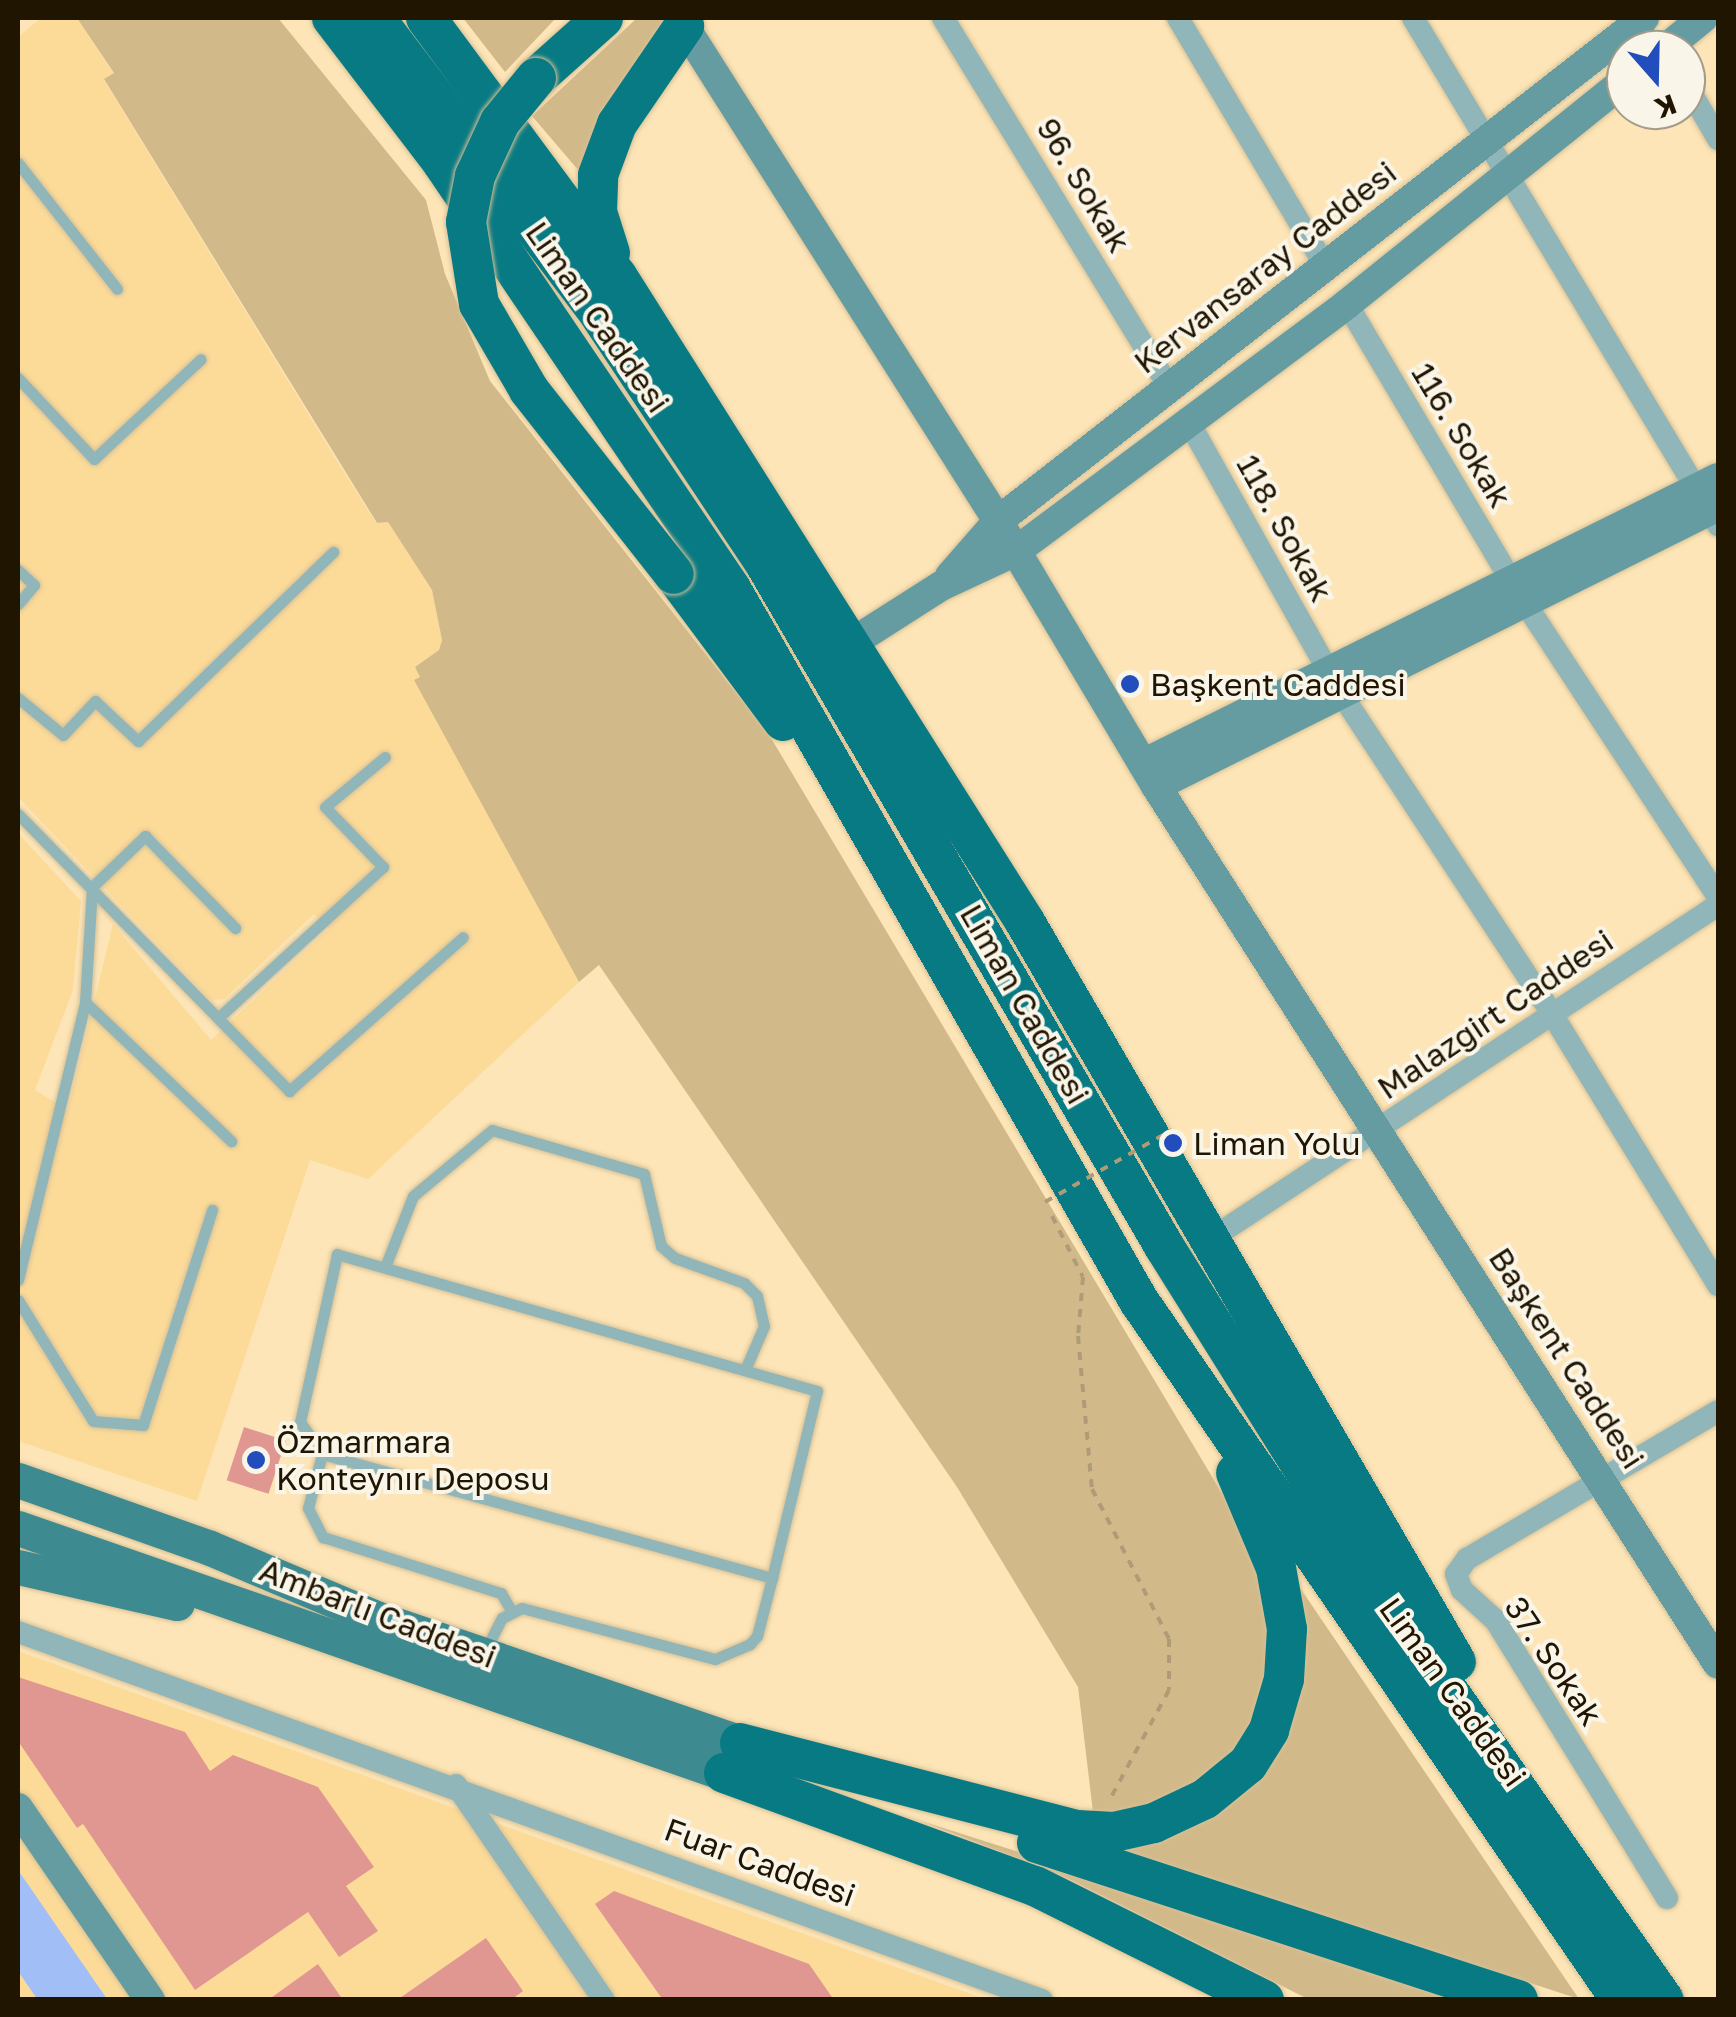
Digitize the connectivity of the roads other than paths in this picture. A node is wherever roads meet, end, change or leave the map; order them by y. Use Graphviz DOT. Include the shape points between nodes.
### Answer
graph roads {
  1 [pos="312,18"];
  2 [pos="332,18"];
  3 [pos="375,18"];
  4 [pos="573,18"];
  5 [pos="603,18"];
  6 [pos="943,18"];
  7 [pos="1178,18"];
  8 [pos="1413,18"];
  9 [pos="1644,18"];
  10 [pos="687,22"];
  11 [pos="434,26"];
  12 [pos="536,78"];
  13 [pos="1606,96"];
  14 [pos="397,104"];
  15 [pos="1485,139"];
  16 [pos="18,163"];
  17 [pos="1505,174"];
  18 [pos="1325,266"];
  19 [pos="616,276"];
  20 [pos="118,290"];
  21 [pos="1346,304"];
  22 [pos="201,359"];
  23 [pos="18,378"];
  24 [pos="1169,387"];
  25 [pos="1187,418"];
  26 [pos="1712,502"];
  27 [pos="998,521"];
  28 [pos="1016,550"];
  29 [pos="333,552"];
  30 [pos="18,570"];
  31 [pos="941,586"];
  32 [pos="1516,589"];
  33 [pos="18,604"];
  34 [pos="850,644"];
  35 [pos="1333,680"];
  36 [pos="18,698"];
  37 [pos="385,756"];
  38 [pos="1150,775"];
  39 [pos="18,814"];
  40 [pos="92,887"];
  41 [pos="1718,901"];
  42 [pos="235,928"];
  43 [pos="463,937"];
  44 [pos="938,942"];
  45 [pos="85,1002"];
  46 [pos="1552,1014"];
  47 [pos="218,1018"];
  48 [pos="1376,1132"];
  49 [pos="230,1141"];
  50 [pos="212,1210"];
  51 [pos="1206,1242"];
  52 [pos="385,1267"];
  53 [pos="18,1280"];
  54 [pos="1718,1285"];
  55 [pos="18,1300"];
  56 [pos="1139,1300"];
  57 [pos="745,1370"];
  58 [pos="1718,1410"];
  59 [pos="322,1454"];
  60 [pos="1605,1478"];
  61 [pos="18,1480"];
  62 [pos="18,1528"];
  63 [pos="18,1568"];
  64 [pos="772,1578"];
  65 [pos="253,1612"];
  66 [pos="512,1612"];
  67 [pos="18,1632"];
  68 [pos="484,1654"];
  69 [pos="1718,1664"];
  70 [pos="732,1758"];
  71 [pos="456,1785"];
  72 [pos="18,1808"];
  73 [pos="1538,1810"];
  74 [pos="1667,1898"];
  75 [pos="150,2000"];
  76 [pos="604,2000"];
  77 [pos="1042,2000"];
  78 [pos="1264,2000"];
  79 [pos="1518,2000"];
  80 [pos="1621,2000"];
  81 [pos="1664,2000"];
  1 -- 14 [label="highway"];
  2 -- 14 [label="highway, Liman Caddesi"];
  3 -- 73 [label="highway, Liman Caddesi" via="594,306 762,560 1164,1246 1389,1606"];
  4 -- 12 [label="highway"];
  5 -- 12 [label="highway"];
  6 -- 24 [label="street, 96. Sokak"];
  7 -- 18 [label="street"];
  8 -- 15 [label="street"];
  9 -- 15 [label="street, Kervansaray Caddesi"];
  10 -- 19 [label="highway" via="617,124 598,175 598,212"];
  10 -- 27 [label="street, Başkent Caddesi"];
  11 -- 19 [label="highway"];
  12 -- 44 [label="highway, bridge" via="500,122 475,176 466,222 479,304 528,390 674,574"];
  13 -- 17 [label="street, Kervansaray Caddesi"];
  14 -- 44 [label="highway, Liman Caddesi" via="732,589"];
  15 -- 17 [label="street"];
  15 -- 18 [label="street, Kervansaray Caddesi"];
  16 -- 20 [label="lane"];
  17 -- 21 [label="street, Kervansaray Caddesi"];
  17 -- 26 [label="street"];
  18 -- 24 [label="street, Kervansaray Caddesi"];
  19 -- 34 [label="highway"];
  21 -- 25 [label="street, Kervansaray Caddesi"];
  21 -- 32 [label="street, 116. Sokak"];
  22 -- 23 [label="lane" via="94,459"];
  24 -- 27 [label="street, Kervansaray Caddesi"];
  25 -- 28 [label="street, Kervansaray Caddesi"];
  25 -- 35 [label="street, 118. Sokak"];
  26 -- 32 [label="street"];
  27 -- 28 [label="street, Başkent Caddesi"];
  27 -- 31 [label="street, Kervansaray Caddesi"];
  28 -- 31 [label="street, Kervansaray Caddesi"];
  28 -- 38 [label="street, Başkent Caddesi"];
  29 -- 36 [label="lane" via="138,741 95,701 63,736"];
  30 -- 33 [label="lane" via="34,586"];
  31 -- 34 [label="street, Kervansaray Caddesi"];
  32 -- 35 [label="street"];
  32 -- 41 [label="street, 116. Sokak"];
  34 -- 51 [label="highway" via="1025,922"];
  35 -- 38 [label="street"];
  35 -- 46 [label="street, 118. Sokak"];
  37 -- 47 [label="lane" via="325,807 384,867"];
  38 -- 48 [label="street, Başkent Caddesi"];
  39 -- 40 [label="lane"];
  40 -- 42 [label="lane" via="145,836"];
  40 -- 45 [label="lane"];
  40 -- 47 [label="lane"];
  41 -- 46 [label="street, Malazgirt Caddesi"];
  43 -- 47 [label="lane" via="289,1091"];
  44 -- 56 [label="highway, Liman Caddesi"];
  45 -- 49 [label="lane"];
  45 -- 53 [label="lane"];
  46 -- 48 [label="street, Malazgirt Caddesi"];
  46 -- 54 [label="street, 118. Sokak"];
  48 -- 51 [label="street, Malazgirt Caddesi"];
  48 -- 60 [label="street, Başkent Caddesi"];
  50 -- 55 [label="lane" via="143,1425 92,1421"];
  51 -- 73 [label="highway" via="1396,1554"];
  52 -- 57 [label="lane"];
  52 -- 57 [label="lane" via="414,1196 492,1130 644,1174 661,1246 752,1289 764,1326"];
  52 -- 59 [label="lane" via="337,1254 300,1422"];
  56 -- 70 [label="highway" via="1250,1498 1276,1568 1286,1629 1284,1679 1269,1730 1248,1764 1205,1799 1154,1823 1095,1831"];
  56 -- 80 [label="highway, Liman Caddesi"];
  57 -- 64 [label="lane" via="817,1391"];
  58 -- 60 [label="street, 37. Sokak"];
  59 -- 64 [label="lane"];
  59 -- 66 [label="lane" via="308,1508 323,1537 500,1593"];
  60 -- 69 [label="street, Başkent Caddesi"];
  60 -- 74 [label="street, 37. Sokak" via="1467,1559 1456,1574 1462,1590 1494,1620"];
  61 -- 68 [label="main road, Ambarlı Caddesi"];
  62 -- 65 [label="main road, Ambarlı Caddesi"];
  63 -- 65 [label="main road" via="154,1600"];
  64 -- 66 [label="lane" via="757,1636 724,1658 538,1612"];
  65 -- 70 [label="main road, Ambarlı Caddesi"];
  66 -- 68 [label="lane" via="497,1624"];
  67 -- 71 [label="street, Fuar Caddesi"];
  68 -- 70 [label="main road, Ambarlı Caddesi"];
  70 -- 78 [label="highway" via="1036,1886"];
  70 -- 79 [label="highway"];
  71 -- 76 [label="street"];
  71 -- 77 [label="street, Fuar Caddesi"];
  72 -- 75 [label="street"];
  73 -- 81 [label="highway, Liman Caddesi"];
}
